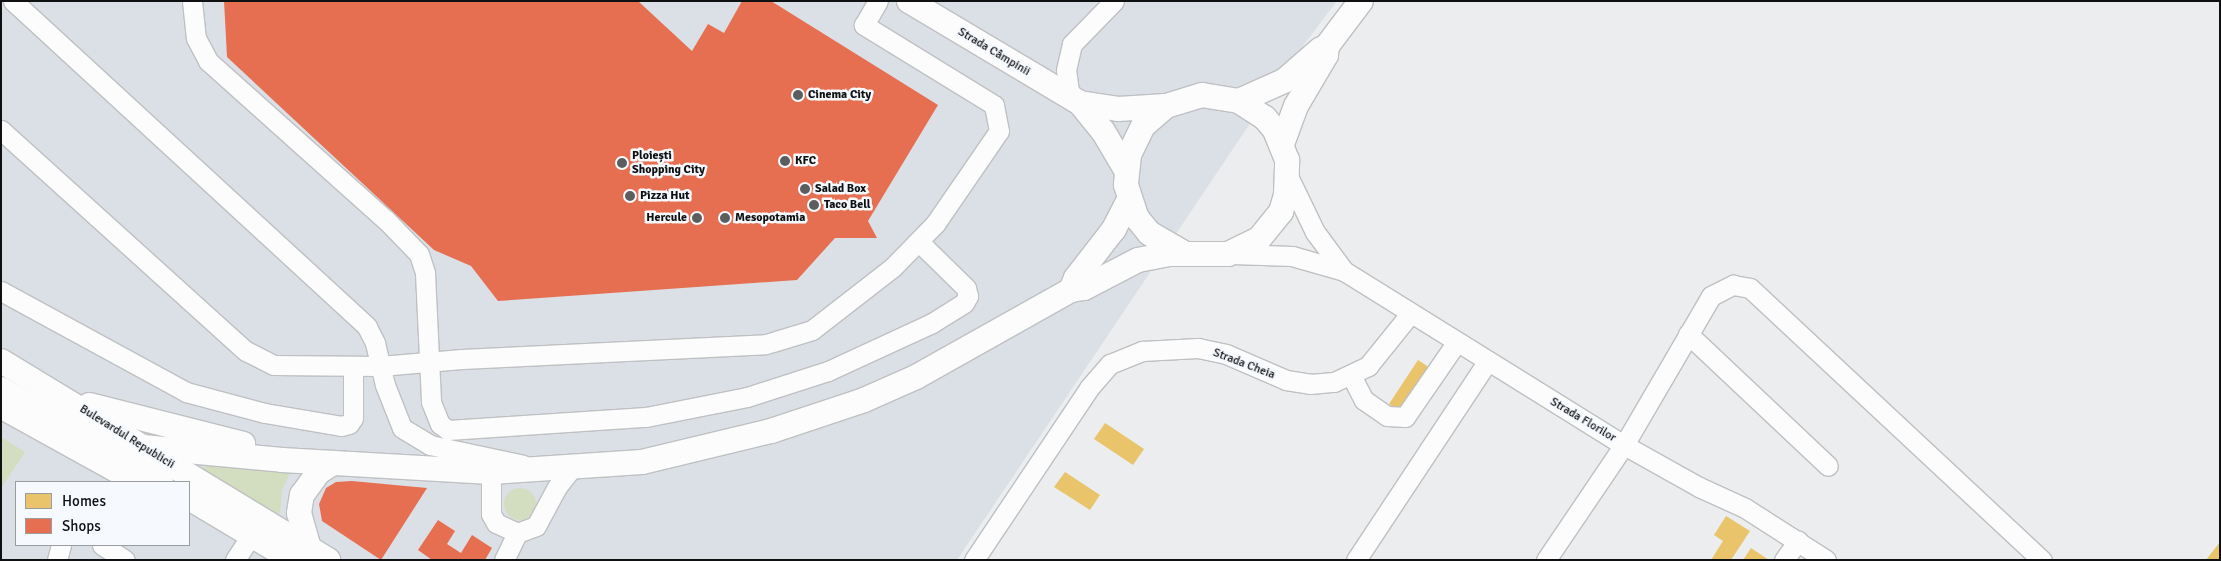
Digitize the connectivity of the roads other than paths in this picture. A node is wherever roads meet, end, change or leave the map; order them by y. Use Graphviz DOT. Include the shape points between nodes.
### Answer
graph roads {
  1 [pos="13,1"];
  2 [pos="192,1"];
  3 [pos="878,1"];
  4 [pos="909,1"];
  5 [pos="1114,1"];
  6 [pos="1361,1"];
  7 [pos="1327,46"];
  8 [pos="1075,100"];
  9 [pos="1239,102"];
  10 [pos="1166,106"];
  11 [pos="1,130"];
  12 [pos="1282,144"];
  13 [pos="1126,170"];
  14 [pos="1289,178"];
  15 [pos="1129,200"];
  16 [pos="919,242"];
  17 [pos="1183,254"];
  18 [pos="1228,254"];
  19 [pos="1344,271"];
  20 [pos="1071,290"];
  21 [pos="1,291"];
  22 [pos="1410,314"];
  23 [pos="1688,334"];
  24 [pos="1456,342"];
  25 [pos="1,361"];
  26 [pos="428,361"];
  27 [pos="1487,362"];
  28 [pos="380,366"];
  29 [pos="353,367"];
  30 [pos="1351,375"];
  31 [pos="1,389"];
  32 [pos="63,398"];
  33 [pos="1,408"];
  34 [pos="89,442"];
  35 [pos="1624,445"];
  36 [pos="144,448"];
  37 [pos="333,463"];
  38 [pos="1828,466"];
  39 [pos="560,470"];
  40 [pos="491,472"];
  41 [pos="152,481"];
  42 [pos="158,481"];
  43 [pos="190,499"];
  44 [pos="251,534"];
  45 [pos="517,534"];
  46 [pos="1798,541"];
  47 [pos="62,546"];
  48 [pos="104,546"];
  49 [pos="310,556"];
  50 [pos="56,560"];
  51 [pos="126,560"];
  52 [pos="235,560"];
  53 [pos="504,560"];
  54 [pos="974,560"];
  55 [pos="1356,560"];
  56 [pos="1546,560"];
  57 [pos="1784,560"];
  58 [pos="1826,560"];
  59 [pos="2042,560"];
  1 -- 28 [label="street" via="366,327 375,343"];
  2 -- 26 [label="street" via="196,38 208,61 386,220 419,254 425,274"];
  3 -- 16 [label="street" via="864,25 994,105 999,131 967,180"];
  4 -- 8 [label="main road, Strada Câmpinii"];
  5 -- 8 [label="street" via="1072,44 1066,70"];
  6 -- 7 [label="main road"];
  7 -- 9 [label="main road" via="1284,81"];
  7 -- 12 [label="main road" via="1326,55 1296,106"];
  8 -- 10 [label="main road" via="1118,109"];
  8 -- 13 [label="main road" via="1104,131"];
  9 -- 10 [label="main road" via="1202,95"];
  9 -- 12 [label="main road" via="1265,118"];
  10 -- 13 [label="main road" via="1143,126 1134,140"];
  11 -- 29 [label="street" via="259,360 280,366"];
  12 -- 14 [label="main road"];
  13 -- 15 [label="main road"];
  14 -- 18 [label="main road" via="1284,204 1271,226 1259,239"];
  14 -- 19 [label="street" via="1315,232"];
  15 -- 17 [label="main road" via="1149,234"];
  15 -- 20 [label="main road" via="1114,228 1076,278"];
  16 -- 26 [label="street" via="892,268 812,330 781,342"];
  16 -- 26 [label="street" via="966,288 968,296 957,309 828,371 788,386 720,404 646,417 448,430 433,412"];
  17 -- 18 [label="main road" via="1205,257"];
  17 -- 20 [label="main road" via="1138,260 1084,288"];
  18 -- 19 [label="street" via="1292,256"];
  19 -- 22 [label="street, Strada Florilor"];
  20 -- 39 [label="main road" via="916,377 815,418 675,456"];
  21 -- 29 [label="street" via="186,392 265,413 342,426 349,424 353,418"];
  22 -- 24 [label="street, Strada Florilor"];
  22 -- 30 [label="street, Strada Cheia" via="1381,354"];
  23 -- 35 [label="street"];
  23 -- 38 [label="street"];
  23 -- 59 [label="street" via="1711,296 1733,285 1750,288"];
  24 -- 27 [label="street, Strada Florilor"];
  24 -- 30 [label="street" via="1405,417 1386,416 1364,400"];
  25 -- 32 [label="main road, Bulevardul Republicii"];
  26 -- 28 [label="street"];
  27 -- 35 [label="street, Strada Florilor"];
  27 -- 55 [label="street"];
  28 -- 29 [label="street"];
  28 -- 39 [label="street" via="394,412 402,428 414,437 436,447"];
  30 -- 54 [label="street, Strada Cheia" via="1334,382 1310,384 1286,380 1226,354 1198,348 1165,348 1125,356 1110,364 1089,388"];
  31 -- 34 [label="main road, Bulevardul Republicii"];
  32 -- 36 [label="main road, Bulevardul Republicii"];
  32 -- 37 [label="main road" via="214,438"];
  33 -- 41 [label="street" via="126,478"];
  34 -- 36 [label="main road"];
  34 -- 42 [label="main road, Bulevardul Republicii"];
  35 -- 46 [label="street, Strada Florilor" via="1699,487 1745,508"];
  35 -- 56 [label="street"];
  36 -- 37 [label="main road"];
  36 -- 49 [label="main road, Bulevardul Republicii"];
  37 -- 40 [label="main road"];
  37 -- 49 [label="main road" via="319,472 302,495 299,513"];
  39 -- 40 [label="main road"];
  39 -- 45 [label="street" via="557,487 536,526"];
  40 -- 45 [label="street" via="491,514 496,523"];
  43 -- 44 [label="main road"];
  44 -- 49 [label="main road"];
  44 -- 52 [label="street"];
  45 -- 53 [label="street"];
  46 -- 57 [label="street"];
  46 -- 58 [label="street, Strada Florilor"];
  47 -- 50 [label="street"];
  48 -- 51 [label="street"];
}
